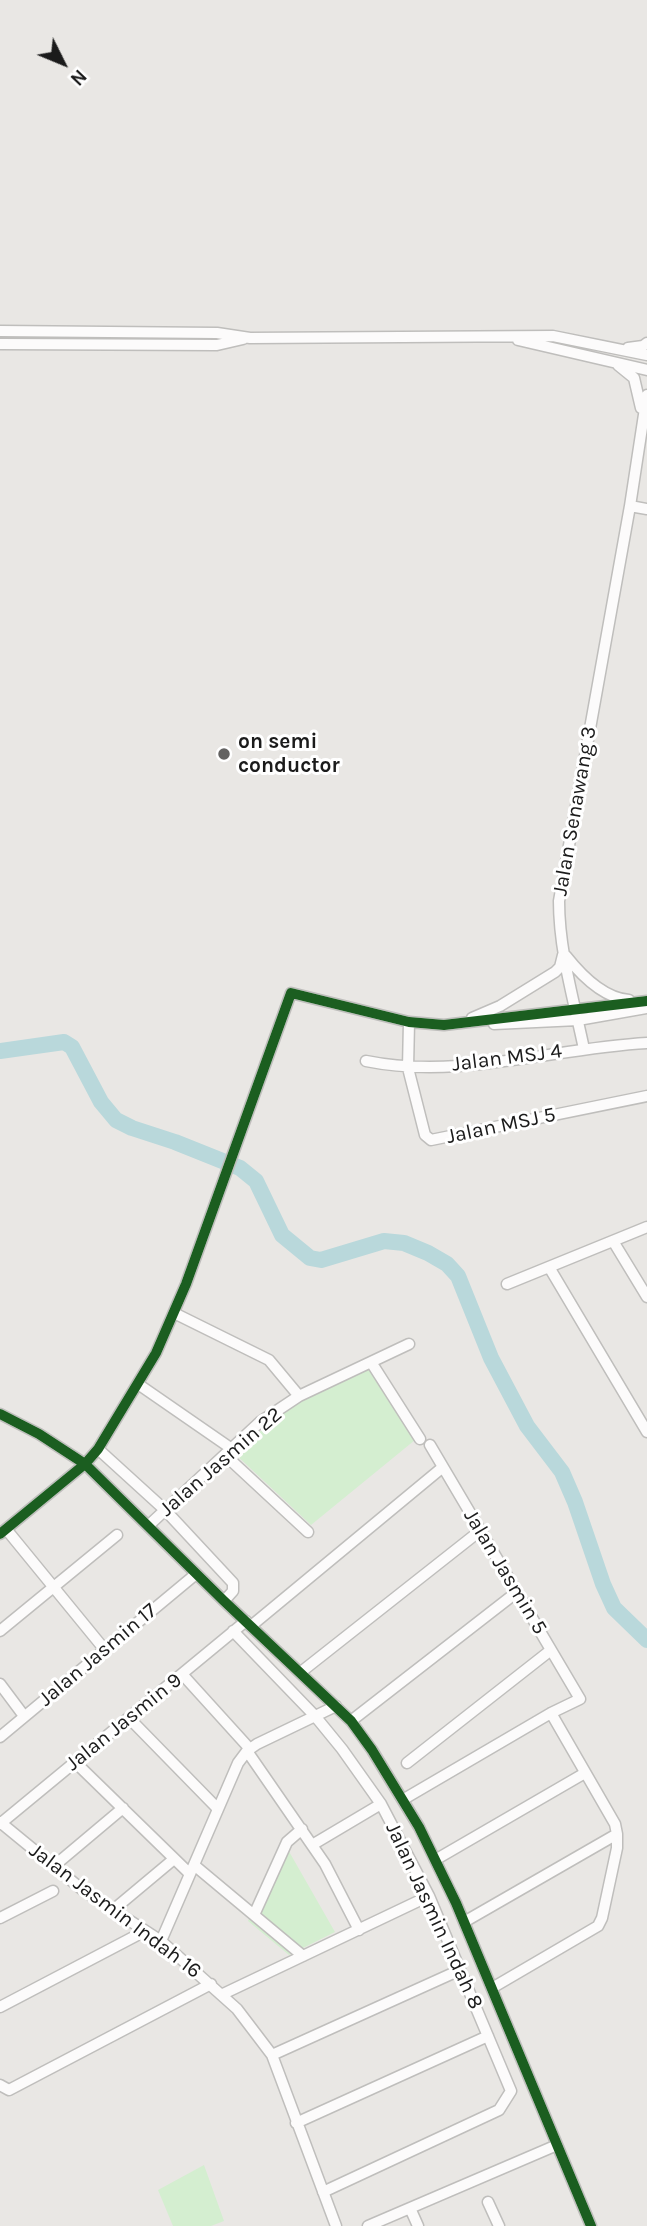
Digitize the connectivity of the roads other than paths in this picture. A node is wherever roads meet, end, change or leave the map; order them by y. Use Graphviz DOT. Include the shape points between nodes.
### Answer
graph roads {
  1 [pos="0,331"];
  2 [pos="500,336"];
  3 [pos="250,338"];
  4 [pos="647,343"];
  5 [pos="0,344"];
  6 [pos="596,344"];
  7 [pos="647,355"];
  8 [pos="609,360"];
  9 [pos="647,370"];
  10 [pos="647,395"];
  11 [pos="643,415"];
  12 [pos="630,506"];
  13 [pos="647,509"];
  14 [pos="564,953"];
  15 [pos="646,1004"];
  16 [pos="575,1009"];
  17 [pos="578,1020"];
  18 [pos="409,1022"];
  19 [pos="480,1022"];
  20 [pos="444,1025"];
  21 [pos="647,1042"];
  22 [pos="584,1049"];
  23 [pos="366,1061"];
  24 [pos="408,1068"];
  25 [pos="647,1096"];
  26 [pos="647,1227"];
  27 [pos="613,1241"];
  28 [pos="549,1267"];
  29 [pos="507,1284"];
  30 [pos="647,1297"];
  31 [pos="174,1313"];
  32 [pos="409,1344"];
  33 [pos="371,1362"];
  34 [pos="138,1384"];
  35 [pos="299,1395"];
  36 [pos="0,1414"];
  37 [pos="647,1432"];
  38 [pos="420,1439"];
  39 [pos="430,1446"];
  40 [pos="98,1449"];
  41 [pos="229,1452"];
  42 [pos="85,1464"];
  43 [pos="443,1467"];
  44 [pos="166,1510"];
  45 [pos="148,1526"];
  46 [pos="481,1530"];
  47 [pos="3,1531"];
  48 [pos="309,1532"];
  49 [pos="117,1535"];
  50 [pos="196,1574"];
  51 [pos="53,1587"];
  52 [pos="517,1592"];
  53 [pos="223,1601"];
  54 [pos="249,1624"];
  55 [pos="0,1631"];
  56 [pos="233,1632"];
  57 [pos="105,1650"];
  58 [pos="551,1650"];
  59 [pos="301,1672"];
  60 [pos="181,1674"];
  61 [pos="0,1684"];
  62 [pos="336,1706"];
  63 [pos="551,1713"];
  64 [pos="24,1716"];
  65 [pos="315,1716"];
  66 [pos="129,1718"];
  67 [pos="351,1721"];
  68 [pos="0,1737"];
  69 [pos="248,1750"];
  70 [pos="75,1762"];
  71 [pos="407,1763"];
  72 [pos="585,1773"];
  73 [pos="404,1799"];
  74 [pos="381,1804"];
  75 [pos="123,1808"];
  76 [pos="218,1809"];
  77 [pos="0,1823"];
  78 [pos="302,1829"];
  79 [pos="617,1833"];
  80 [pos="312,1844"];
  81 [pos="174,1859"];
  82 [pos="435,1860"];
  83 [pos="54,1867"];
  84 [pos="192,1870"];
  85 [pos="53,1891"];
  86 [pos="429,1896"];
  87 [pos="113,1910"];
  88 [pos="254,1915"];
  89 [pos="0,1918"];
  90 [pos="464,1922"];
  91 [pos="359,1930"];
  92 [pos="145,1931"];
  93 [pos="161,1941"];
  94 [pos="303,1956"];
  95 [pos="460,1970"];
  96 [pos="211,1984"];
  97 [pos="492,1988"];
  98 [pos="223,1994"];
  99 [pos="0,2007"];
  100 [pos="488,2036"];
  101 [pos="272,2055"];
  102 [pos="0,2085"];
  103 [pos="296,2123"];
  104 [pos="557,2146"];
  105 [pos="323,2192"];
  106 [pos="488,2202"];
  107 [pos="410,2208"];
  108 [pos="337,2226"];
  109 [pos="368,2226"];
  110 [pos="418,2226"];
  111 [pos="499,2226"];
  112 [pos="591,2226"];
  1 -- 3 [label="street" via="217,333"];
  2 -- 3 [label="street"];
  2 -- 6 [label="street" via="553,336"];
  2 -- 8 [label="street"];
  3 -- 5 [label="street" via="217,345"];
  4 -- 6 [label="street" via="634,349"];
  6 -- 7 [label="street"];
  8 -- 9 [label="street"];
  8 -- 11 [label="street" via="634,378"];
  10 -- 11 [label="street, Jalan Senawang 3"];
  11 -- 12 [label="street, Jalan Senawang 3"];
  12 -- 13 [label="street"];
  12 -- 14 [label="street, Jalan Senawang 3" via="559,901"];
  14 -- 15 [label="street" via="579,972 607,992"];
  14 -- 16 [label="street, Jalan Senawang 3"];
  14 -- 20 [label="street" via="555,972 500,1006"];
  15 -- 16 [label="street"];
  15 -- 17 [label="street"];
  16 -- 17 [label="street, Jalan Senawang 3"];
  16 -- 19 [label="street"];
  17 -- 19 [label="street"];
  17 -- 22 [label="street, Jalan Senawang 3"];
  18 -- 20 [label="street"];
  18 -- 24 [label="street"];
  18 -- 31 [label="street" via="291,993"];
  19 -- 20 [label="street"];
  21 -- 22 [label="street, Jalan MSJ 4"];
  22 -- 24 [label="street, Jalan MSJ 4" via="487,1064"];
  23 -- 24 [label="street, Jalan MSJ 4"];
  24 -- 25 [label="street, Jalan MSJ 5" via="425,1135 431,1140"];
  26 -- 27 [label="street"];
  27 -- 28 [label="street"];
  27 -- 30 [label="street"];
  28 -- 29 [label="street"];
  28 -- 37 [label="street"];
  31 -- 34 [label="street"];
  31 -- 35 [label="street" via="269,1360"];
  32 -- 33 [label="street, Jalan Jasmin 22"];
  33 -- 35 [label="street, Jalan Jasmin 22"];
  33 -- 38 [label="street"];
  34 -- 40 [label="street"];
  34 -- 41 [label="street"];
  35 -- 41 [label="street, Jalan Jasmin 22" via="260,1422"];
  36 -- 42 [label="street"];
  39 -- 43 [label="street, Jalan Jasmin 5"];
  40 -- 42 [label="street"];
  40 -- 44 [label="street"];
  41 -- 44 [label="street, Jalan Jasmin 22"];
  41 -- 48 [label="street"];
  42 -- 45 [label="street"];
  42 -- 47 [label="street"];
  43 -- 46 [label="street, Jalan Jasmin 5"];
  43 -- 54 [label="street, Jalan Jasmin 9"];
  44 -- 45 [label="street, Jalan Jasmin 22"];
  44 -- 53 [label="street" via="233,1583 233,1591"];
  45 -- 50 [label="street"];
  46 -- 52 [label="street, Jalan Jasmin 5"];
  46 -- 59 [label="street"];
  47 -- 51 [label="street"];
  49 -- 51 [label="street"];
  50 -- 53 [label="street"];
  50 -- 57 [label="street, Jalan Jasmin 17"];
  51 -- 55 [label="street"];
  51 -- 57 [label="street"];
  52 -- 58 [label="street, Jalan Jasmin 5"];
  52 -- 67 [label="street"];
  53 -- 54 [label="street"];
  54 -- 56 [label="street, Jalan Jasmin 9"];
  54 -- 59 [label="street"];
  56 -- 60 [label="street, Jalan Jasmin 9"];
  56 -- 65 [label="street, Jalan Jasmin Indah 8"];
  57 -- 64 [label="street, Jalan Jasmin 17"];
  58 -- 63 [label="street, Jalan Jasmin 5" via="580,1699"];
  58 -- 71 [label="street"];
  59 -- 62 [label="street"];
  60 -- 66 [label="street, Jalan Jasmin 9"];
  60 -- 69 [label="street"];
  61 -- 64 [label="street"];
  62 -- 65 [label="street"];
  62 -- 67 [label="street"];
  63 -- 72 [label="street"];
  63 -- 73 [label="street"];
  64 -- 68 [label="street, Jalan Jasmin 17"];
  65 -- 69 [label="street"];
  65 -- 74 [label="street, Jalan Jasmin Indah 8"];
  66 -- 70 [label="street, Jalan Jasmin 9"];
  66 -- 76 [label="street"];
  67 -- 73 [label="street"];
  69 -- 76 [label="street"];
  69 -- 78 [label="street"];
  70 -- 75 [label="street"];
  70 -- 77 [label="street, Jalan Jasmin 9"];
  72 -- 79 [label="street"];
  72 -- 82 [label="street"];
  73 -- 82 [label="street"];
  74 -- 80 [label="street"];
  74 -- 86 [label="street, Jalan Jasmin Indah 8"];
  75 -- 81 [label="street"];
  75 -- 83 [label="street"];
  76 -- 84 [label="street"];
  77 -- 83 [label="street, Jalan Jasmin Indah 16"];
  78 -- 80 [label="street"];
  78 -- 88 [label="street" via="287,1842"];
  79 -- 90 [label="street"];
  79 -- 97 [label="street" via="598,1926"];
  80 -- 91 [label="street"];
  81 -- 84 [label="street"];
  81 -- 87 [label="street"];
  82 -- 90 [label="street"];
  83 -- 87 [label="street, Jalan Jasmin Indah 16"];
  84 -- 88 [label="street"];
  84 -- 93 [label="street"];
  85 -- 89 [label="street"];
  86 -- 91 [label="street"];
  86 -- 95 [label="street, Jalan Jasmin Indah 8"];
  87 -- 92 [label="street, Jalan Jasmin Indah 16"];
  88 -- 94 [label="street"];
  90 -- 97 [label="street"];
  91 -- 94 [label="street"];
  92 -- 93 [label="street, Jalan Jasmin Indah 16"];
  92 -- 99 [label="street"];
  93 -- 96 [label="street, Jalan Jasmin Indah 16"];
  94 -- 98 [label="street"];
  95 -- 100 [label="street, Jalan Jasmin Indah 8"];
  95 -- 101 [label="street"];
  96 -- 98 [label="street, Jalan Jasmin Indah 16"];
  96 -- 102 [label="street" via="9,2090"];
  97 -- 104 [label="street"];
  98 -- 101 [label="street, Jalan Jasmin Indah 16"];
  100 -- 103 [label="street"];
  100 -- 105 [label="street, Jalan Jasmin Indah 8" via="511,2091 499,2110"];
  101 -- 103 [label="street, Jalan Jasmin Indah 16"];
  103 -- 105 [label="street, Jalan Jasmin Indah 16"];
  104 -- 107 [label="street"];
  104 -- 112 [label="street"];
  105 -- 108 [label="street, Jalan Jasmin Indah 16"];
  106 -- 111 [label="street"];
  107 -- 109 [label="street"];
  107 -- 110 [label="street"];
}
